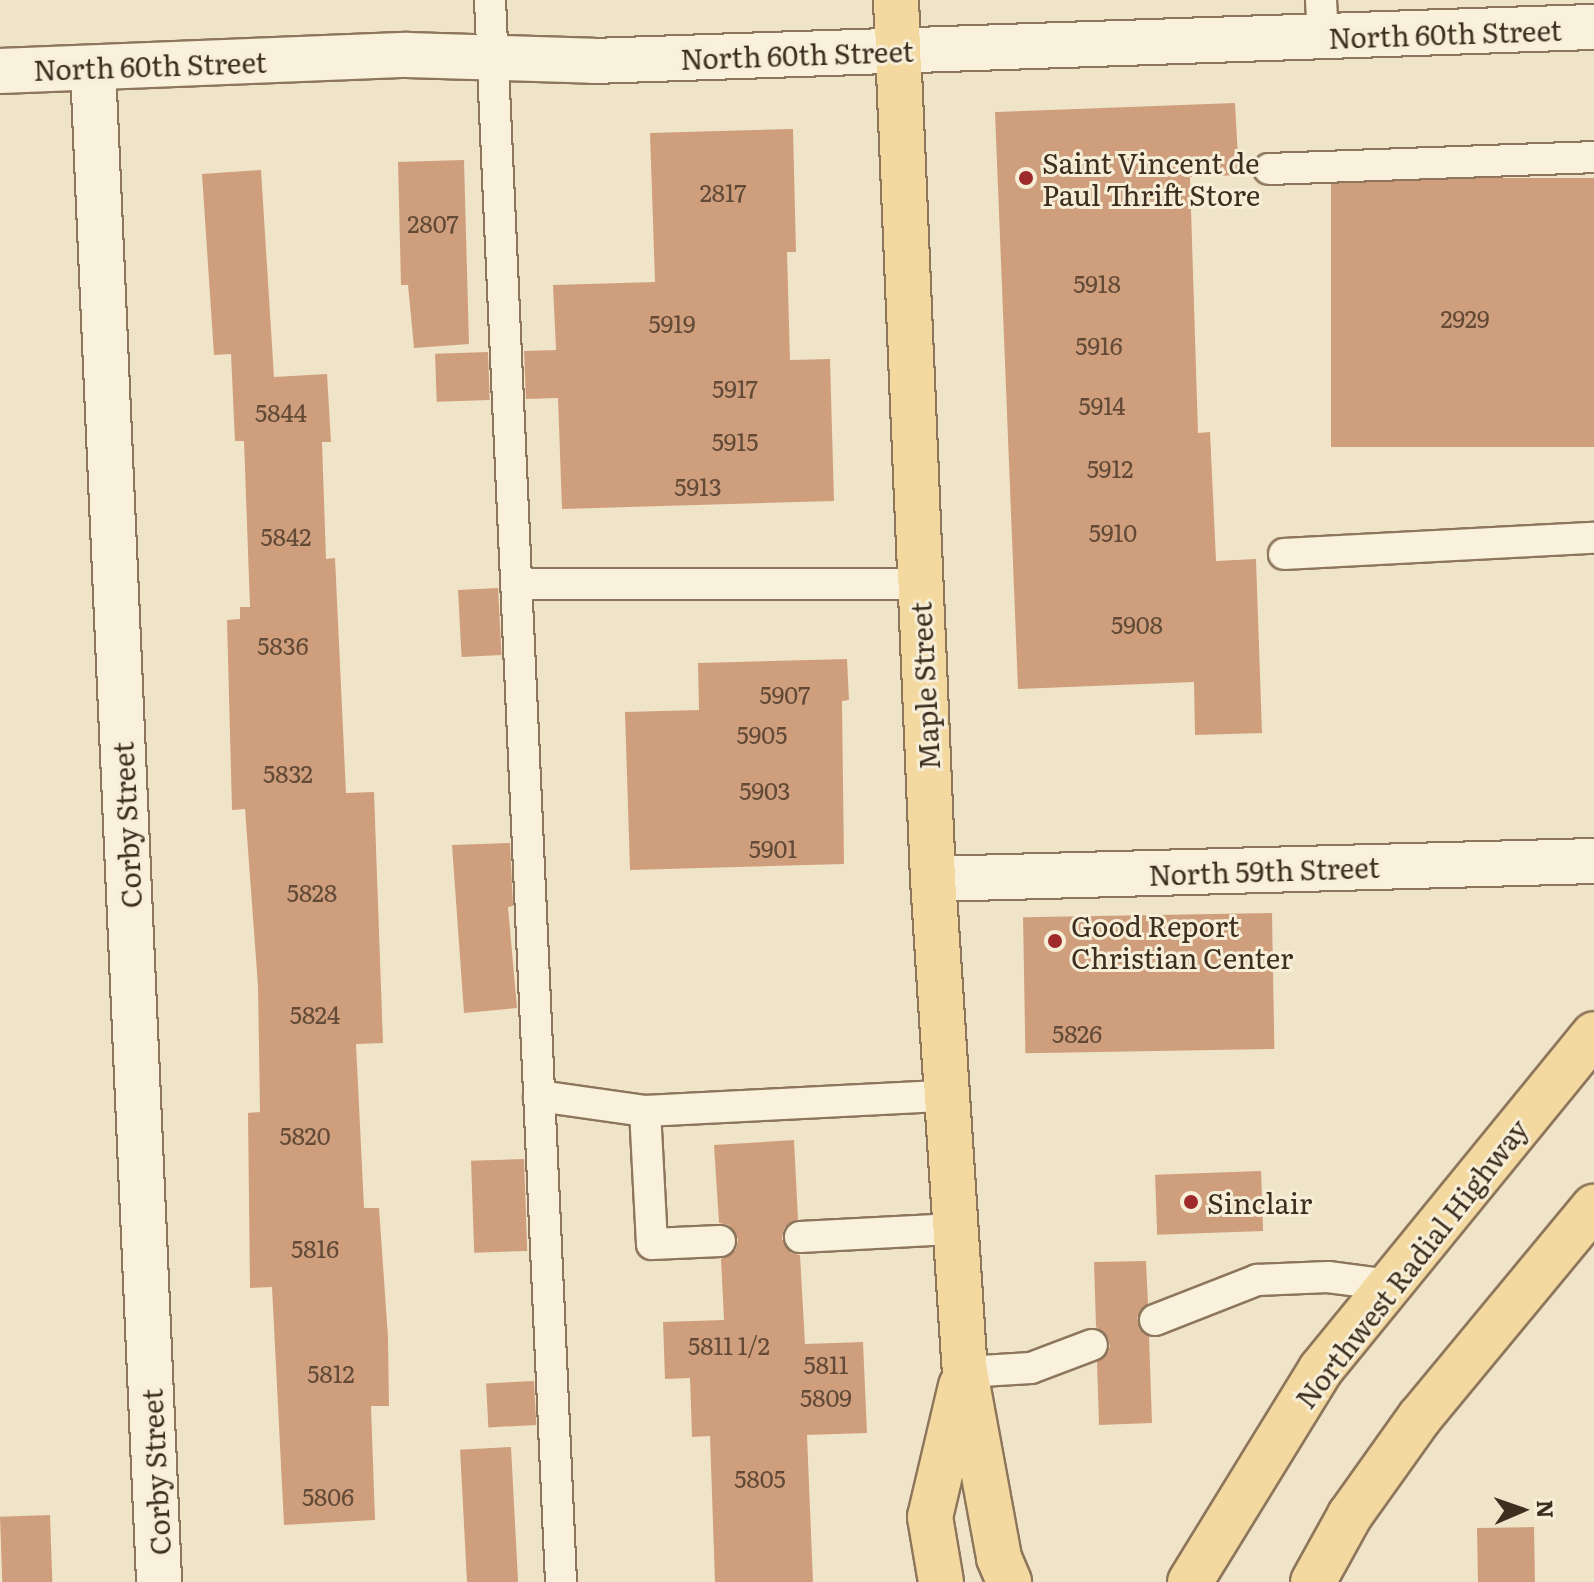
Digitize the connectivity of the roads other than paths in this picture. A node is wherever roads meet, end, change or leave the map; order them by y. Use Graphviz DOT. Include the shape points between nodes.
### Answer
graph roads {
  1 [pos="490,0"];
  2 [pos="896,0"];
  3 [pos="1322,19"];
  4 [pos="1594,27"];
  5 [pos="898,50"];
  6 [pos="493,58"];
  7 [pos="93,68"];
  8 [pos="0,71"];
  9 [pos="1594,157"];
  10 [pos="1269,169"];
  11 [pos="1594,538"];
  12 [pos="1284,554"];
  13 [pos="516,584"];
  14 [pos="919,584"];
  15 [pos="1594,861"];
  16 [pos="933,879"];
  17 [pos="1594,1034"];
  18 [pos="539,1096"];
  19 [pos="945,1096"];
  20 [pos="645,1111"];
  21 [pos="1594,1207"];
  22 [pos="955,1229"];
  23 [pos="800,1237"];
  24 [pos="720,1241"];
  25 [pos="1390,1285"];
  26 [pos="1155,1320"];
  27 [pos="1092,1345"];
  28 [pos="965,1372"];
  29 [pos="159,1582"];
  30 [pos="561,1582"];
  31 [pos="941,1582"];
  32 [pos="1009,1582"];
  33 [pos="1190,1582"];
  34 [pos="1313,1582"];
  1 -- 6 [label="lane"];
  2 -- 5 [label="main road, Maple Street"];
  3 -- 4 [label="street, North 60th Street"];
  3 -- 5 [label="street, North 60th Street"];
  5 -- 6 [label="street, North 60th Street" via="593,61"];
  5 -- 14 [label="main road, Maple Street"];
  6 -- 7 [label="street, North 60th Street" via="407,55"];
  6 -- 13 [label="lane"];
  7 -- 8 [label="street, North 60th Street"];
  7 -- 29 [label="street, Corby Street"];
  9 -- 10 [label="lane"];
  11 -- 12 [label="lane"];
  13 -- 14 [label="lane"];
  13 -- 18 [label="lane"];
  14 -- 16 [label="main road, Maple Street"];
  15 -- 16 [label="street, North 59th Street"];
  16 -- 19 [label="main road, Maple Street"];
  17 -- 25 [label="main road, Northwest Radial Highway"];
  18 -- 20 [label="lane"];
  18 -- 30 [label="lane"];
  19 -- 20 [label="lane"];
  19 -- 22 [label="main road, Maple Street"];
  20 -- 24 [label="lane" via="652,1244"];
  21 -- 34 [label="main road" via="1420,1417 1350,1515"];
  22 -- 23 [label="lane"];
  22 -- 28 [label="main road, Maple Street"];
  25 -- 26 [label="lane" via="1328,1277 1257,1280"];
  25 -- 33 [label="main road, Northwest Radial Highway" via="1321,1369"];
  27 -- 28 [label="lane" via="1031,1368"];
  28 -- 31 [label="main road, Maple Street" via="930,1517"];
  28 -- 32 [label="main road, Maple Street" via="999,1558"];
}
